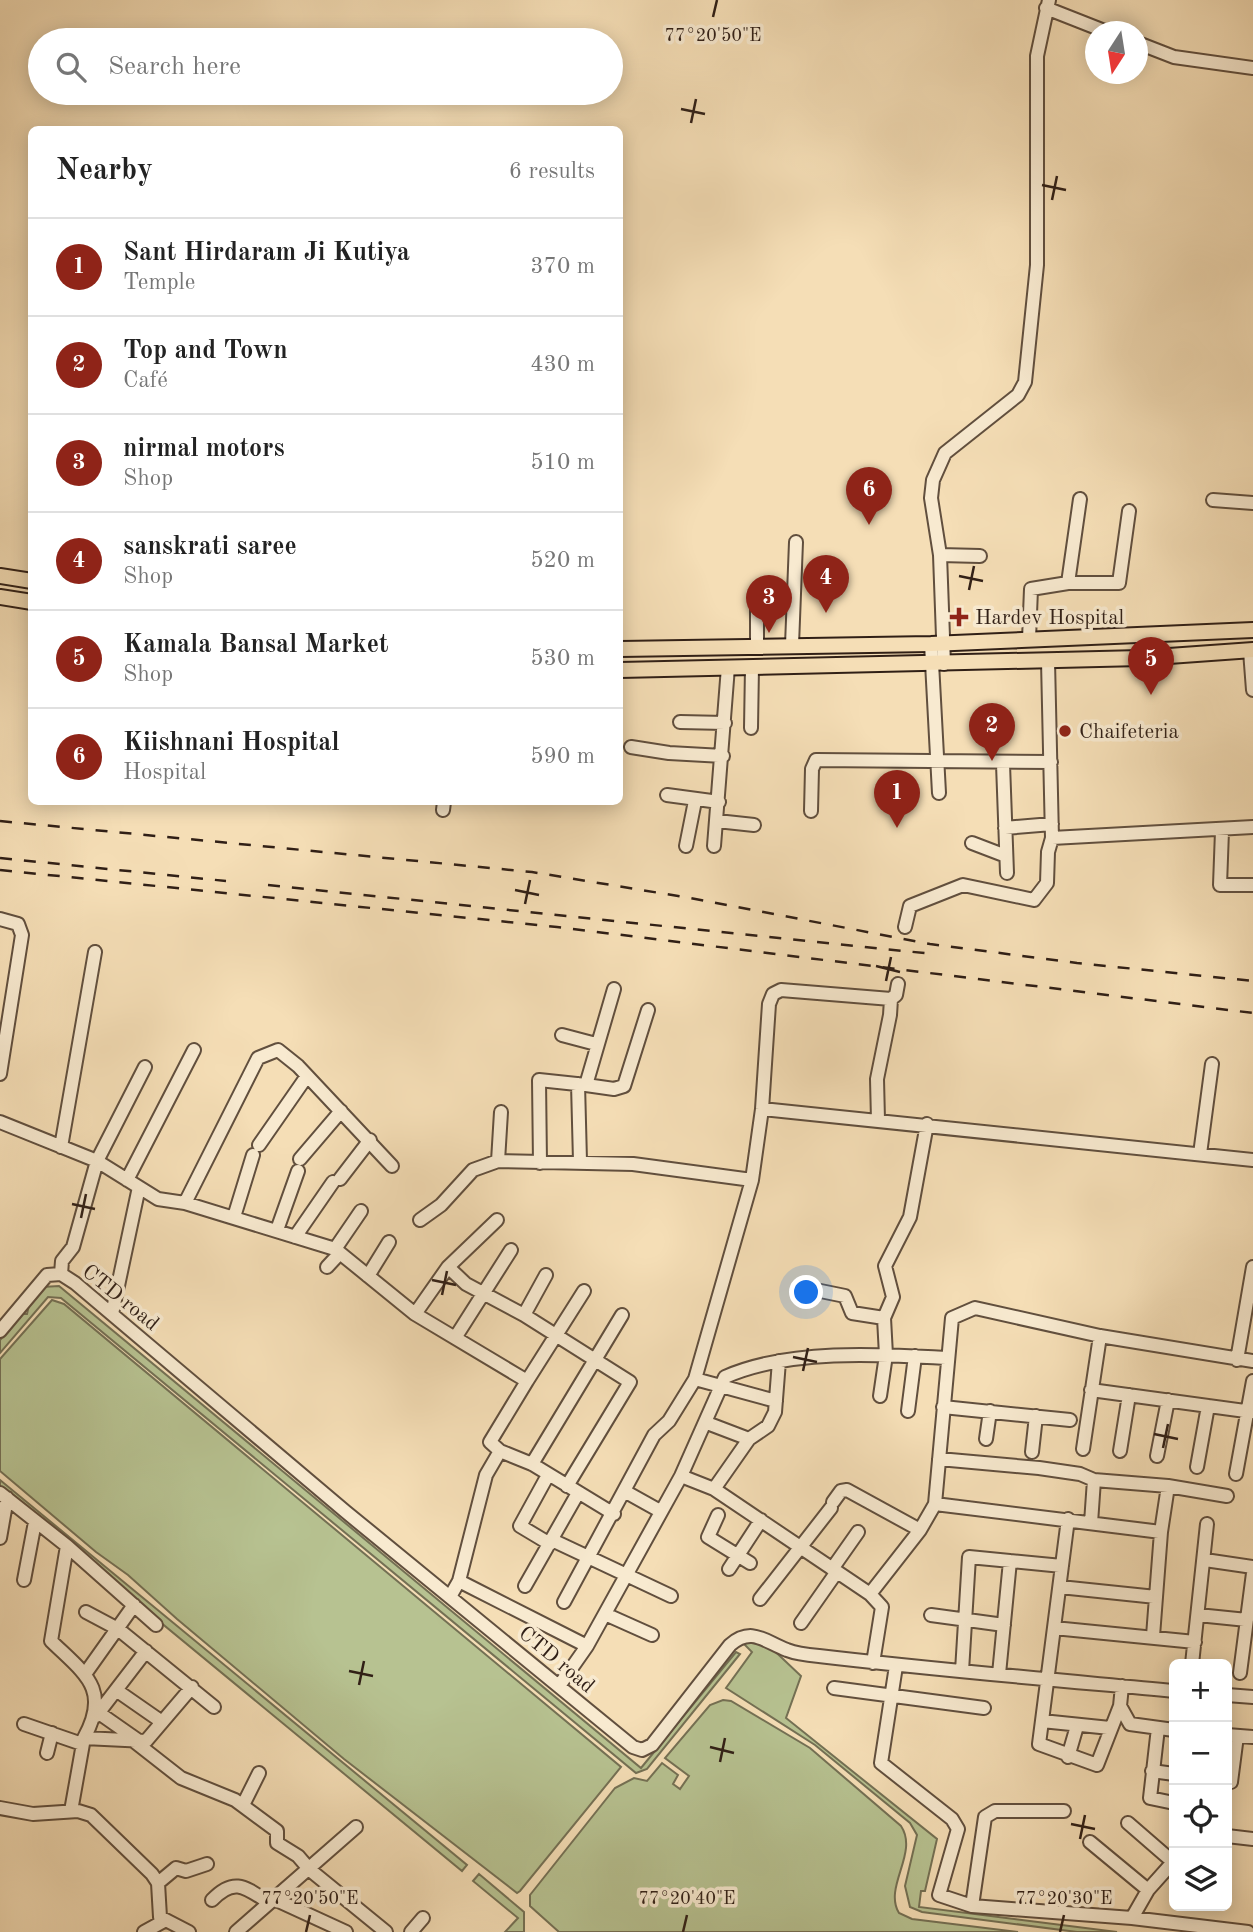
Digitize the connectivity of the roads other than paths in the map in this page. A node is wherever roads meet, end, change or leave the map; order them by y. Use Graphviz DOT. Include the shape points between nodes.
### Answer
graph roads {
  1 [pos="1047,4"];
  2 [pos="1085,22"];
  3 [pos="1148,47"];
  4 [pos="1253,68"];
  5 [pos="1080,499"];
  6 [pos="1213,500"];
  7 [pos="1253,503"];
  8 [pos="1129,511"];
  9 [pos="796,542"];
  10 [pos="940,555"];
  11 [pos="980,556"];
  12 [pos="0,576"];
  13 [pos="28,580"];
  14 [pos="1068,583"];
  15 [pos="0,597"];
  16 [pos="757,599"];
  17 [pos="28,601"];
  18 [pos="1253,630"];
  19 [pos="1029,639"];
  20 [pos="937,644"];
  21 [pos="792,645"];
  22 [pos="757,646"];
  23 [pos="623,649"];
  24 [pos="1252,650"];
  25 [pos="1048,661"];
  26 [pos="938,664"];
  27 [pos="728,667"];
  28 [pos="752,667"];
  29 [pos="623,670"];
  30 [pos="1253,690"];
  31 [pos="680,722"];
  32 [pos="725,723"];
  33 [pos="751,728"];
  34 [pos="631,747"];
  35 [pos="723,756"];
  36 [pos="938,762"];
  37 [pos="1051,762"];
  38 [pos="1003,764"];
  39 [pos="939,793"];
  40 [pos="667,795"];
  41 [pos="695,801"];
  42 [pos="719,802"];
  43 [pos="811,811"];
  44 [pos="717,821"];
  45 [pos="754,825"];
  46 [pos="1253,827"];
  47 [pos="1005,828"];
  48 [pos="1052,831"];
  49 [pos="1222,831"];
  50 [pos="972,843"];
  51 [pos="686,846"];
  52 [pos="714,846"];
  53 [pos="1006,856"];
  54 [pos="1007,873"];
  55 [pos="1253,885"];
  56 [pos="0,919"];
  57 [pos="905,927"];
  58 [pos="95,952"];
  59 [pos="898,984"];
  60 [pos="614,989"];
  61 [pos="891,999"];
  62 [pos="648,1010"];
  63 [pos="562,1035"];
  64 [pos="596,1044"];
  65 [pos="194,1050"];
  66 [pos="1212,1064"];
  67 [pos="145,1067"];
  68 [pos="0,1074"];
  69 [pos="307,1076"];
  70 [pos="582,1085"];
  71 [pos="762,1109"];
  72 [pos="341,1111"];
  73 [pos="501,1112"];
  74 [pos="878,1120"];
  75 [pos="0,1122"];
  76 [pos="927,1125"];
  77 [pos="370,1140"];
  78 [pos="61,1147"];
  79 [pos="1200,1154"];
  80 [pos="1253,1160"];
  81 [pos="97,1161"];
  82 [pos="498,1161"];
  83 [pos="580,1161"];
  84 [pos="540,1163"];
  85 [pos="392,1166"];
  86 [pos="128,1180"];
  87 [pos="752,1180"];
  88 [pos="139,1187"];
  89 [pos="186,1203"];
  90 [pos="361,1211"];
  91 [pos="234,1217"];
  92 [pos="420,1220"];
  93 [pos="497,1220"];
  94 [pos="276,1230"];
  95 [pos="295,1237"];
  96 [pos="389,1242"];
  97 [pos="511,1250"];
  98 [pos="338,1251"];
  99 [pos="327,1267"];
  100 [pos="1253,1267"];
  101 [pos="448,1268"];
  102 [pos="61,1274"];
  103 [pos="547,1275"];
  104 [pos="368,1276"];
  105 [pos="801,1287"];
  106 [pos="584,1292"];
  107 [pos="484,1294"];
  108 [pos="1249,1311"];
  109 [pos="112,1314"];
  110 [pos="415,1314"];
  111 [pos="524,1315"];
  112 [pos="622,1315"];
  113 [pos="884,1318"];
  114 [pos="0,1331"];
  115 [pos="557,1335"];
  116 [pos="1100,1336"];
  117 [pos="455,1338"];
  118 [pos="886,1355"];
  119 [pos="915,1356"];
  120 [pos="946,1358"];
  121 [pos="596,1359"];
  122 [pos="1237,1360"];
  123 [pos="779,1361"];
  124 [pos="1253,1361"];
  125 [pos="695,1379"];
  126 [pos="527,1381"];
  127 [pos="1253,1381"];
  128 [pos="721,1384"];
  129 [pos="1091,1390"];
  130 [pos="1129,1395"];
  131 [pos="880,1396"];
  132 [pos="1168,1400"];
  133 [pos="776,1401"];
  134 [pos="943,1406"];
  135 [pos="1208,1406"];
  136 [pos="908,1411"];
  137 [pos="990,1411"];
  138 [pos="1250,1411"];
  139 [pos="1036,1416"];
  140 [pos="1070,1420"];
  141 [pos="707,1423"];
  142 [pos="749,1439"];
  143 [pos="986,1439"];
  144 [pos="1083,1449"];
  145 [pos="500,1451"];
  146 [pos="1120,1451"];
  147 [pos="1032,1452"];
  148 [pos="1157,1456"];
  149 [pos="939,1459"];
  150 [pos="532,1464"];
  151 [pos="1197,1467"];
  152 [pos="1236,1474"];
  153 [pos="548,1475"];
  154 [pos="681,1476"];
  155 [pos="1094,1480"];
  156 [pos="566,1486"];
  157 [pos="1168,1486"];
  158 [pos="714,1489"];
  159 [pos="626,1492"];
  160 [pos="578,1493"];
  161 [pos="1227,1496"];
  162 [pos="3,1502"];
  163 [pos="935,1504"];
  164 [pos="660,1511"];
  165 [pos="614,1514"];
  166 [pos="718,1515"];
  167 [pos="1068,1518"];
  168 [pos="761,1520"];
  169 [pos="35,1522"];
  170 [pos="1091,1523"];
  171 [pos="1207,1524"];
  172 [pos="919,1530"];
  173 [pos="858,1532"];
  174 [pos="1161,1532"];
  175 [pos="0,1538"];
  176 [pos="551,1542"];
  177 [pos="67,1546"];
  178 [pos="799,1547"];
  179 [pos="738,1556"];
  180 [pos="590,1557"];
  181 [pos="1205,1560"];
  182 [pos="1010,1561"];
  183 [pos="750,1563"];
  184 [pos="1062,1566"];
  185 [pos="1253,1567"];
  186 [pos="729,1569"];
  187 [pos="834,1571"];
  188 [pos="1253,1573"];
  189 [pos="624,1575"];
  190 [pos="24,1580"];
  191 [pos="459,1581"];
  192 [pos="525,1587"];
  193 [pos="1060,1587"];
  194 [pos="870,1594"];
  195 [pos="451,1595"];
  196 [pos="671,1596"];
  197 [pos="1156,1597"];
  198 [pos="760,1599"];
  199 [pos="564,1602"];
  200 [pos="134,1605"];
  201 [pos="86,1612"];
  202 [pos="605,1614"];
  203 [pos="930,1615"];
  204 [pos="1198,1615"];
  205 [pos="966,1620"];
  206 [pos="1247,1620"];
  207 [pos="801,1623"];
  208 [pos="156,1625"];
  209 [pos="1004,1625"];
  210 [pos="1054,1628"];
  211 [pos="118,1629"];
  212 [pos="652,1635"];
  213 [pos="1153,1636"];
  214 [pos="1195,1642"];
  215 [pos="587,1646"];
  216 [pos="146,1651"];
  217 [pos="1193,1659"];
  218 [pos="873,1663"];
  219 [pos="896,1666"];
  220 [pos="962,1671"];
  221 [pos="1240,1673"];
  222 [pos="85,1674"];
  223 [pos="999,1674"];
  224 [pos="1048,1679"];
  225 [pos="559,1686"];
  226 [pos="1122,1686"];
  227 [pos="192,1687"];
  228 [pos="834,1688"];
  229 [pos="116,1690"];
  230 [pos="1169,1691"];
  231 [pos="1232,1695"];
  232 [pos="893,1696"];
  233 [pos="1253,1697"];
  234 [pos="1120,1706"];
  235 [pos="214,1707"];
  236 [pos="984,1708"];
  237 [pos="97,1714"];
  238 [pos="1042,1721"];
  239 [pos="162,1722"];
  240 [pos="24,1724"];
  241 [pos="1077,1726"];
  242 [pos="1110,1728"];
  243 [pos="1158,1728"];
  244 [pos="1169,1729"];
  245 [pos="52,1733"];
  246 [pos="1232,1736"];
  247 [pos="1253,1737"];
  248 [pos="83,1741"];
  249 [pos="137,1742"];
  250 [pos="47,1753"];
  251 [pos="1068,1757"];
  252 [pos="1152,1772"];
  253 [pos="259,1773"];
  254 [pos="1169,1774"];
  255 [pos="1169,1802"];
  256 [pos="243,1805"];
  257 [pos="0,1808"];
  258 [pos="71,1811"];
  259 [pos="1064,1811"];
  260 [pos="1128,1823"];
  261 [pos="356,1827"];
  262 [pos="1232,1837"];
  263 [pos="1253,1839"];
  264 [pos="1090,1842"];
  265 [pos="207,1864"];
  266 [pos="310,1870"];
  267 [pos="158,1883"];
  268 [pos="1148,1890"];
  269 [pos="212,1900"];
  270 [pos="270,1900"];
  271 [pos="972,1906"];
  272 [pos="423,1918"];
  273 [pos="1132,1918"];
  274 [pos="156,1924"];
  275 [pos="189,1932"];
  276 [pos="236,1932"];
  277 [pos="346,1932"];
  278 [pos="386,1932"];
  279 [pos="411,1932"];
  280 [pos="1248,1932"];
  1 -- 2 [label="street"];
  1 -- 10 [label="street" via="1037,56 1037,265 1025,382 1018,395 945,453 938,465 932,498"];
  3 -- 4 [label="street" via="1174,57"];
  5 -- 14 [label="street"];
  6 -- 7 [label="street"];
  8 -- 14 [label="street" via="1119,583"];
  9 -- 21 [label="street"];
  10 -- 11 [label="street"];
  10 -- 20 [label="street"];
  12 -- 13 [label="main road"];
  14 -- 19 [label="street" via="1031,589"];
  15 -- 17 [label="main road"];
  16 -- 22 [label="street"];
  18 -- 19 [label="main road"];
  19 -- 20 [label="main road"];
  20 -- 21 [label="main road"];
  20 -- 26 [label="street"];
  21 -- 22 [label="main road"];
  22 -- 23 [label="main road"];
  24 -- 25 [label="main road"];
  24 -- 30 [label="street"];
  25 -- 26 [label="main road"];
  25 -- 37 [label="street"];
  26 -- 28 [label="main road"];
  26 -- 36 [label="street"];
  27 -- 28 [label="main road"];
  27 -- 29 [label="main road"];
  27 -- 32 [label="street"];
  28 -- 33 [label="street"];
  31 -- 32 [label="street"];
  32 -- 35 [label="street"];
  34 -- 35 [label="street"];
  35 -- 42 [label="street"];
  36 -- 38 [label="street"];
  36 -- 39 [label="street"];
  36 -- 43 [label="street" via="816,760"];
  37 -- 38 [label="street"];
  37 -- 48 [label="street"];
  38 -- 47 [label="street"];
  40 -- 41 [label="street"];
  41 -- 42 [label="street"];
  41 -- 51 [label="street"];
  42 -- 44 [label="street"];
  44 -- 45 [label="street"];
  44 -- 52 [label="street"];
  46 -- 49 [label="street"];
  47 -- 48 [label="street"];
  47 -- 53 [label="street"];
  48 -- 49 [label="street"];
  48 -- 57 [label="street" via="1047,883 1034,900 963,885 911,906"];
  49 -- 55 [label="street" via="1220,886"];
  50 -- 53 [label="street"];
  53 -- 54 [label="street"];
  56 -- 68 [label="street" via="18,924 22,935"];
  58 -- 78 [label="street"];
  59 -- 61 [label="street"];
  60 -- 64 [label="street"];
  61 -- 71 [label="street" via="781,990 773,994"];
  61 -- 74 [label="street" via="877,1079"];
  62 -- 70 [label="street" via="624,1086"];
  63 -- 64 [label="street"];
  64 -- 70 [label="street"];
  65 -- 86 [label="street"];
  66 -- 79 [label="street"];
  67 -- 81 [label="street"];
  69 -- 72 [label="street"];
  69 -- 89 [label="street" via="278,1050 258,1058"];
  69 -- 91 [label="street" via="256,1150"];
  70 -- 83 [label="street"];
  70 -- 84 [label="street" via="539,1080"];
  71 -- 74 [label="street"];
  71 -- 87 [label="street"];
  72 -- 77 [label="street"];
  72 -- 94 [label="street" via="299,1165"];
  73 -- 82 [label="street"];
  74 -- 76 [label="street"];
  75 -- 78 [label="street"];
  76 -- 79 [label="street"];
  76 -- 113 [label="street" via="910,1217 885,1266 892,1297"];
  77 -- 85 [label="street"];
  77 -- 95 [label="street"];
  78 -- 81 [label="street"];
  79 -- 80 [label="street"];
  81 -- 86 [label="street"];
  81 -- 102 [label="street"];
  82 -- 84 [label="street"];
  82 -- 92 [label="street" via="473,1170"];
  83 -- 84 [label="street"];
  83 -- 87 [label="street"];
  86 -- 88 [label="street"];
  87 -- 125 [label="street"];
  88 -- 89 [label="street" via="158,1199"];
  88 -- 109 [label="street"];
  89 -- 91 [label="street"];
  90 -- 98 [label="street"];
  91 -- 94 [label="street"];
  93 -- 101 [label="street"];
  94 -- 95 [label="street"];
  95 -- 98 [label="street"];
  96 -- 104 [label="street"];
  97 -- 107 [label="street"];
  98 -- 99 [label="street"];
  98 -- 104 [label="street"];
  100 -- 108 [label="street"];
  101 -- 107 [label="street"];
  101 -- 110 [label="street"];
  102 -- 109 [label="street, CTD road"];
  102 -- 114 [label="street, CTD road" via="47,1275"];
  103 -- 111 [label="street"];
  104 -- 110 [label="street"];
  105 -- 113 [label="street" via="845,1296 852,1313"];
  106 -- 115 [label="street"];
  107 -- 111 [label="street"];
  107 -- 117 [label="street"];
  108 -- 122 [label="street"];
  109 -- 195 [label="street, CTD road"];
  110 -- 117 [label="street"];
  111 -- 115 [label="street"];
  112 -- 121 [label="street"];
  113 -- 118 [label="street"];
  115 -- 121 [label="street"];
  115 -- 126 [label="street"];
  116 -- 120 [label="street" via="975,1308 952,1318"];
  116 -- 122 [label="street"];
  116 -- 129 [label="street"];
  117 -- 126 [label="street"];
  118 -- 119 [label="street"];
  118 -- 123 [label="street"];
  118 -- 131 [label="street"];
  119 -- 120 [label="street"];
  119 -- 136 [label="street"];
  120 -- 134 [label="street"];
  121 -- 150 [label="street"];
  121 -- 156 [label="street" via="630,1382"];
  122 -- 124 [label="street"];
  123 -- 128 [label="street" via="728,1376"];
  123 -- 133 [label="street"];
  125 -- 128 [label="street"];
  125 -- 159 [label="street" via="669,1421 654,1435"];
  126 -- 145 [label="street" via="490,1442"];
  127 -- 138 [label="street"];
  128 -- 133 [label="street"];
  128 -- 141 [label="street"];
  129 -- 130 [label="street"];
  129 -- 144 [label="street"];
  130 -- 132 [label="street"];
  130 -- 146 [label="street"];
  132 -- 135 [label="street"];
  132 -- 148 [label="street"];
  133 -- 142 [label="street" via="768,1426"];
  134 -- 137 [label="street"];
  134 -- 149 [label="street"];
  135 -- 138 [label="street"];
  135 -- 151 [label="street"];
  137 -- 139 [label="street"];
  137 -- 143 [label="street"];
  138 -- 152 [label="street"];
  139 -- 140 [label="street"];
  139 -- 147 [label="street"];
  141 -- 142 [label="street"];
  141 -- 154 [label="street"];
  142 -- 158 [label="street"];
  145 -- 150 [label="street"];
  145 -- 191 [label="street" via="486,1475"];
  149 -- 155 [label="street" via="1039,1468"];
  149 -- 163 [label="street"];
  150 -- 153 [label="street"];
  153 -- 156 [label="street"];
  153 -- 176 [label="street" via="520,1526"];
  154 -- 158 [label="street"];
  154 -- 164 [label="street"];
  155 -- 157 [label="street"];
  155 -- 170 [label="street"];
  156 -- 160 [label="street"];
  157 -- 161 [label="street"];
  157 -- 174 [label="street"];
  158 -- 168 [label="street"];
  159 -- 164 [label="street"];
  159 -- 165 [label="street"];
  160 -- 165 [label="street"];
  160 -- 176 [label="street"];
  162 -- 169 [label="street"];
  162 -- 175 [label="street"];
  163 -- 167 [label="street"];
  163 -- 172 [label="street"];
  164 -- 189 [label="street"];
  165 -- 180 [label="street"];
  166 -- 179 [label="street" via="708,1537"];
  167 -- 170 [label="street"];
  167 -- 184 [label="street"];
  168 -- 178 [label="street"];
  168 -- 179 [label="street"];
  169 -- 177 [label="street"];
  169 -- 190 [label="street"];
  170 -- 174 [label="street"];
  171 -- 181 [label="street"];
  172 -- 178 [label="street" via="847,1490 841,1491"];
  172 -- 194 [label="street"];
  173 -- 187 [label="street"];
  174 -- 197 [label="street"];
  176 -- 180 [label="street"];
  176 -- 192 [label="street"];
  177 -- 200 [label="street"];
  177 -- 222 [label="street" via="51,1641"];
  178 -- 187 [label="street"];
  178 -- 198 [label="street"];
  179 -- 183 [label="street"];
  179 -- 186 [label="street"];
  180 -- 189 [label="street"];
  180 -- 199 [label="street"];
  181 -- 185 [label="street"];
  181 -- 204 [label="street"];
  182 -- 184 [label="street"];
  182 -- 205 [label="street" via="969,1557"];
  182 -- 209 [label="street"];
  184 -- 193 [label="street"];
  187 -- 194 [label="street"];
  187 -- 207 [label="street"];
  188 -- 206 [label="street"];
  189 -- 196 [label="street"];
  189 -- 202 [label="street"];
  191 -- 195 [label="street"];
  191 -- 215 [label="street"];
  193 -- 197 [label="street"];
  193 -- 210 [label="street"];
  194 -- 218 [label="street" via="882,1607"];
  195 -- 225 [label="street, CTD road"];
  197 -- 213 [label="street"];
  200 -- 208 [label="street"];
  200 -- 211 [label="street"];
  201 -- 211 [label="street"];
  202 -- 212 [label="street"];
  202 -- 215 [label="street"];
  203 -- 205 [label="street"];
  204 -- 206 [label="street"];
  204 -- 214 [label="street"];
  205 -- 209 [label="street"];
  205 -- 220 [label="street"];
  206 -- 221 [label="street"];
  209 -- 223 [label="street"];
  210 -- 213 [label="street"];
  210 -- 224 [label="street"];
  211 -- 216 [label="street"];
  211 -- 222 [label="street"];
  213 -- 214 [label="street"];
  214 -- 217 [label="street"];
  215 -- 225 [label="street"];
  216 -- 227 [label="street"];
  216 -- 229 [label="street"];
  218 -- 219 [label="street, CTD road"];
  218 -- 225 [label="street, CTD road" via="805,1654 746,1635 730,1645 653,1745 642,1750"];
  219 -- 220 [label="street, CTD road"];
  219 -- 232 [label="street"];
  220 -- 223 [label="street, CTD road"];
  222 -- 237 [label="street" via="95,1692"];
  223 -- 224 [label="street, CTD road"];
  224 -- 226 [label="street, CTD road"];
  224 -- 238 [label="street"];
  226 -- 230 [label="street, CTD road"];
  226 -- 234 [label="street"];
  227 -- 235 [label="street"];
  227 -- 239 [label="street"];
  228 -- 232 [label="street"];
  229 -- 237 [label="street"];
  229 -- 239 [label="street"];
  231 -- 233 [label="street"];
  232 -- 236 [label="street"];
  232 -- 271 [label="street" via="881,1763 952,1819 958,1829 939,1895"];
  234 -- 242 [label="street"];
  234 -- 243 [label="street" via="1130,1724"];
  237 -- 248 [label="street"];
  237 -- 249 [label="street"];
  238 -- 241 [label="street"];
  238 -- 251 [label="street" via="1039,1744"];
  239 -- 249 [label="street" via="146,1741"];
  240 -- 245 [label="street"];
  241 -- 242 [label="street"];
  241 -- 251 [label="street"];
  242 -- 251 [label="street" via="1097,1765"];
  243 -- 244 [label="street"];
  243 -- 252 [label="street"];
  245 -- 248 [label="street"];
  245 -- 250 [label="street"];
  246 -- 247 [label="street"];
  248 -- 249 [label="street"];
  248 -- 258 [label="street"];
  249 -- 256 [label="street" via="181,1778"];
  252 -- 254 [label="street"];
  252 -- 255 [label="street" via="1151,1800"];
  253 -- 256 [label="street"];
  256 -- 266 [label="street" via="277,1831 277,1843"];
  257 -- 258 [label="street" via="33,1814"];
  258 -- 267 [label="street" via="91,1815"];
  259 -- 271 [label="street" via="995,1811 985,1817"];
  260 -- 268 [label="street" via="1173,1862"];
  261 -- 266 [label="street"];
  262 -- 263 [label="street"];
  264 -- 268 [label="street"];
  265 -- 267 [label="street" via="186,1871 176,1868"];
  266 -- 270 [label="street"];
  266 -- 278 [label="street"];
  267 -- 274 [label="street"];
  268 -- 273 [label="street"];
  269 -- 270 [label="street" via="227,1886 237,1885"];
  270 -- 276 [label="street"];
  270 -- 277 [label="street"];
  271 -- 273 [label="street"];
  272 -- 279 [label="street"];
  273 -- 280 [label="street"];
  274 -- 275 [label="street"];
}
